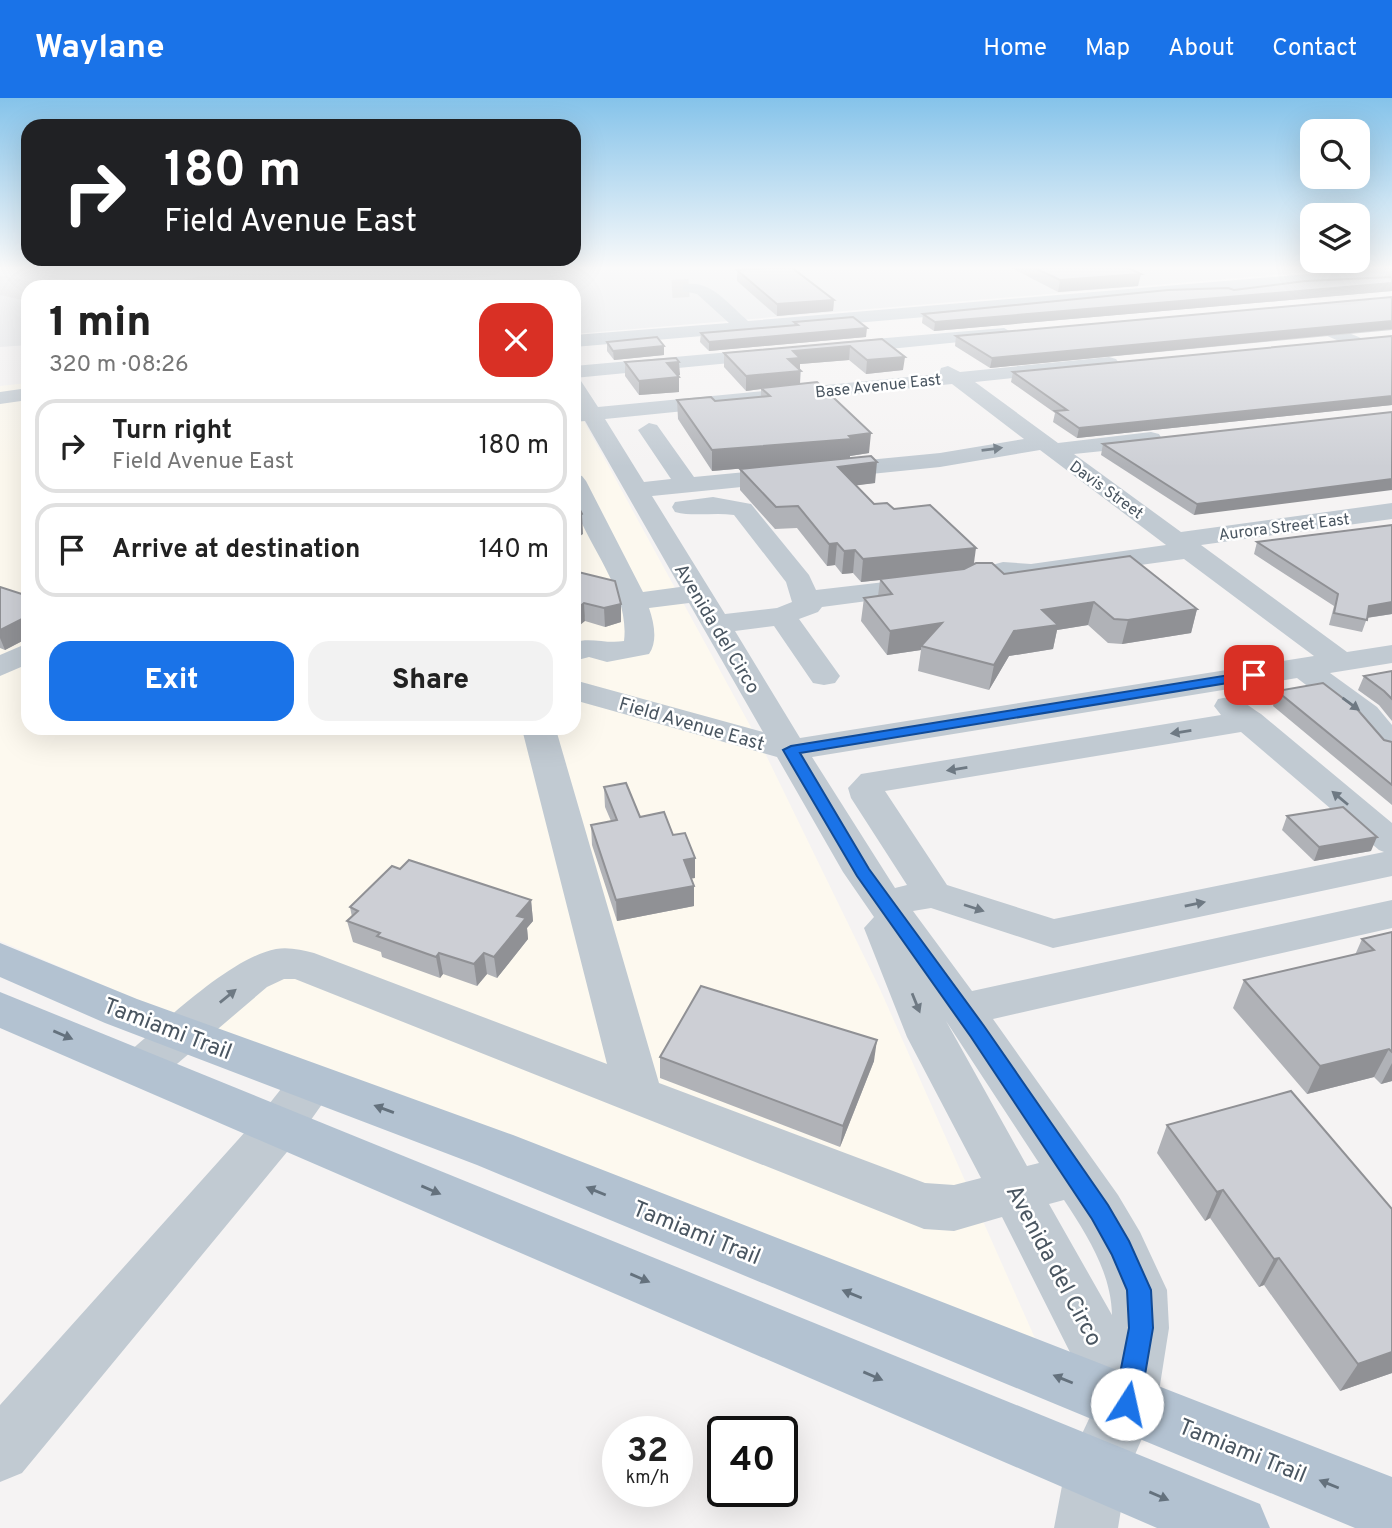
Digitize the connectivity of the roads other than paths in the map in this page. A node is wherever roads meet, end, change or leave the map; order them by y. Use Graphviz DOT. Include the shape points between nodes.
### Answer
graph roads {
  1 [pos="659,334"];
  2 [pos="896,334"];
  3 [pos="999,334"];
  4 [pos="1296,334"];
  5 [pos="1335,334"];
  6 [pos="581,340"];
  7 [pos="1352,341"];
  8 [pos="907,342"];
  9 [pos="824,349"];
  10 [pos="1389,350"];
  11 [pos="796,352"];
  12 [pos="1035,354"];
  13 [pos="1126,362"];
  14 [pos="1056,368"];
  15 [pos="581,371"];
  16 [pos="956,378"];
  17 [pos="21,380"];
  18 [pos="0,383"];
  19 [pos="21,395"];
  20 [pos="0,398"];
  21 [pos="585,425"];
  22 [pos="649,430"];
  23 [pos="1172,437"];
  24 [pos="1049,447"];
  25 [pos="687,485"];
  26 [pos="581,487"];
  27 [pos="1392,512"];
  28 [pos="628,527"];
  29 [pos="1184,545"];
  30 [pos="697,593"];
  31 [pos="632,602"];
  32 [pos="794,608"];
  33 [pos="716,624"];
  34 [pos="581,650"];
  35 [pos="1392,654"];
  36 [pos="21,656"];
  37 [pos="1341,662"];
  38 [pos="0,667"];
  39 [pos="1304,668"];
  40 [pos="824,676"];
  41 [pos="1203,683"];
  42 [pos="581,696"];
  43 [pos="1249,721"];
  44 [pos="541,735"];
  45 [pos="1392,746"];
  46 [pos="791,750"];
  47 [pos="892,833"];
  48 [pos="1392,842"];
  49 [pos="1392,863"];
  50 [pos="864,872"];
  51 [pos="933,894"];
  52 [pos="1392,914"];
  53 [pos="0,959"];
  54 [pos="0,1009"];
  55 [pos="962,1010"];
  56 [pos="182,1034"];
  57 [pos="141,1068"];
  58 [pos="313,1083"];
  59 [pos="639,1096"];
  60 [pos="279,1127"];
  61 [pos="1075,1175"];
  62 [pos="1016,1192"];
  63 [pos="1127,1404"];
  64 [pos="0,1451"];
  65 [pos="1091,1499"];
  66 [pos="1392,1510"];
  67 [pos="1236,1528"];
  1 -- 6 [label="street"];
  2 -- 8 [label="street, Davis Street"];
  3 -- 8 [label="street"];
  4 -- 7 [label="street" via="1314,344"];
  5 -- 7 [label="street"];
  7 -- 10 [label="street"];
  8 -- 9 [label="street"];
  8 -- 16 [label="street, Davis Street"];
  11 -- 15 [label="street"];
  12 -- 14 [label="street"];
  13 -- 14 [label="street, Base Avenue East"];
  14 -- 16 [label="street, Base Avenue East"];
  16 -- 21 [label="street, Base Avenue East"];
  16 -- 24 [label="street, Davis Street"];
  17 -- 18 [label="street"];
  19 -- 20 [label="street"];
  21 -- 28 [label="street, Avenida del Circo"];
  22 -- 25 [label="street"];
  23 -- 24 [label="street"];
  25 -- 24 [label="street, one-way" via="940,460 982,450"];
  24 -- 29 [label="street, Davis Street"];
  25 -- 28 [label="street"];
  26 -- 28 [label="street"];
  27 -- 29 [label="street, Aurora Street East"];
  28 -- 30 [label="street, Avenida del Circo"];
  28 -- 31 [label="street" via="619,567"];
  28 -- 32 [label="street" via="713,504 742,509 799,581"];
  29 -- 32 [label="street, Aurora Street East" via="1031,572 1003,570"];
  29 -- 37 [label="street, Davis Street"];
  30 -- 31 [label="street"];
  30 -- 33 [label="street, Avenida del Circo"];
  31 -- 34 [label="street" via="642,639 638,648 607,653 589,647"];
  32 -- 33 [label="street, Aurora Street East"];
  32 -- 40 [label="street"];
  33 -- 46 [label="street, Avenida del Circo"];
  35 -- 37 [label="street, Field Avenue East"];
  36 -- 38 [label="street"];
  37 -- 39 [label="street, Field Avenue East"];
  39 -- 41 [label="street, Field Avenue East"];
  39 -- 45 [label="street, one-way" via="1365,714"];
  41 -- 43 [label="street"];
  41 -- 46 [label="street, Field Avenue East"];
  42 -- 46 [label="street, Field Avenue East"];
  43 -- 47 [label="street, one-way" via="874,782 866,788 869,798"];
  48 -- 43 [label="street, one-way"];
  44 -- 59 [label="street"];
  46 -- 50 [label="street, Avenida del Circo"];
  47 -- 50 [label="street"];
  47 -- 51 [label="street"];
  51 -- 49 [label="street, one-way" via="1053,934"];
  50 -- 51 [label="street"];
  50 -- 55 [label="street, Avenida del Circo"];
  50 -- 62 [label="street, Avenida del Circo, one-way" via="929,1037"];
  52 -- 55 [label="street"];
  53 -- 56 [label="main road, Tamiami Trail"];
  54 -- 57 [label="main road, one-way"];
  55 -- 61 [label="street, Avenida del Circo"];
  56 -- 57 [label="street"];
  56 -- 58 [label="main road, Tamiami Trail"];
  56 -- 59 [label="street, one-way" via="252,976 278,964 299,964"];
  57 -- 60 [label="main road"];
  58 -- 60 [label="street"];
  63 -- 58 [label="main road, Tamiami Trail, one-way" via="495,1150"];
  59 -- 62 [label="street" via="924,1206 954,1208"];
  60 -- 64 [label="street"];
  60 -- 65 [label="main road, one-way"];
  61 -- 62 [label="street"];
  61 -- 63 [label="street, Avenida del Circo" via="1121,1249 1139,1290 1141,1328"];
  62 -- 63 [label="street, Avenida del Circo"];
  63 -- 65 [label="street"];
  66 -- 63 [label="main road, Tamiami Trail, one-way"];
  65 -- 67 [label="main road, one-way"];
}
